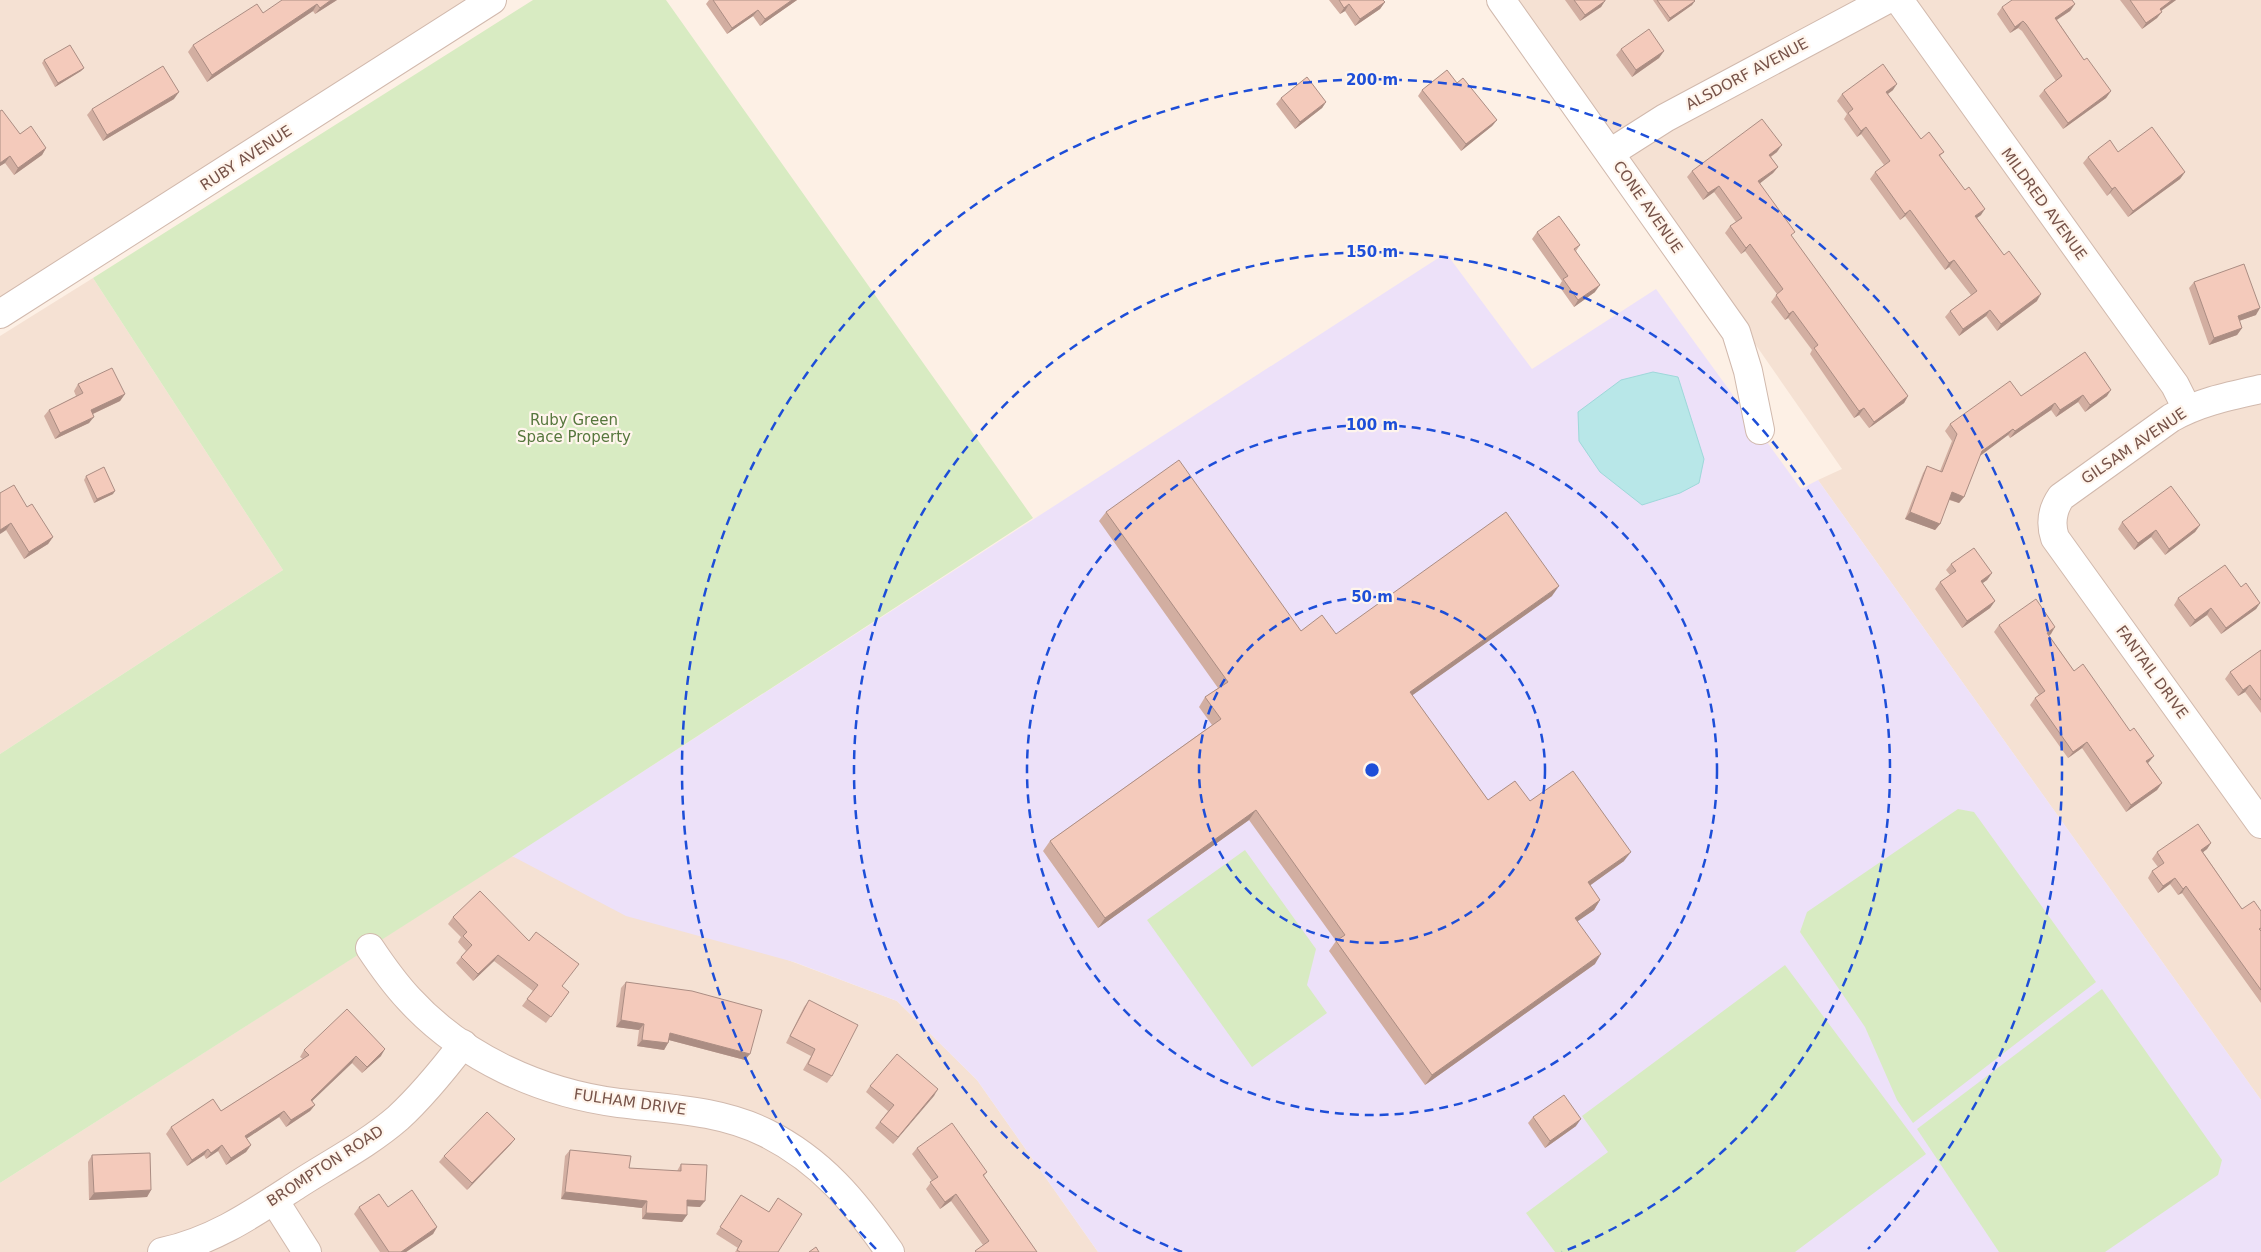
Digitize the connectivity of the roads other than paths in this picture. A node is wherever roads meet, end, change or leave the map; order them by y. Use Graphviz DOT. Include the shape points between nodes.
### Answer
graph roads {
  1 [pos="492,0"];
  2 [pos="1501,0"];
  3 [pos="1886,0"];
  4 [pos="1899,0"];
  5 [pos="1610,153"];
  6 [pos="0,314"];
  7 [pos="2261,389"];
  8 [pos="2187,409"];
  9 [pos="1760,430"];
  10 [pos="2052,516"];
  11 [pos="2261,824"];
  12 [pos="370,948"];
  13 [pos="463,1044"];
  14 [pos="274,1200"];
  15 [pos="162,1252"];
  16 [pos="307,1252"];
  17 [pos="890,1252"];
  1 -- 6 [label="street, RUBY AVENUE"];
  2 -- 5 [label="street, CONE AVENUE"];
  3 -- 5 [label="street, ALSDORF AVENUE" via="1665,118"];
  4 -- 8 [label="street, MILDRED AVENUE" via="2175,385"];
  5 -- 9 [label="street, CONE AVENUE" via="1736,332 1748,370"];
  7 -- 8 [label="street, GILSAM AVENUE"];
  8 -- 10 [label="street, GILSAM AVENUE" via="2061,497"];
  10 -- 11 [label="street, FANTAIL DRIVE" via="2055,538"];
  12 -- 13 [label="street, FULHAM DRIVE" via="411,1001"];
  13 -- 14 [label="street, BROMPTON ROAD" via="398,1118"];
  13 -- 17 [label="street, FULHAM DRIVE" via="512,1073 560,1090 589,1098 708,1113 765,1133 792,1148 840,1186"];
  14 -- 15 [label="street, BROMPTON ROAD" via="210,1237"];
  14 -- 16 [label="street"];
}
